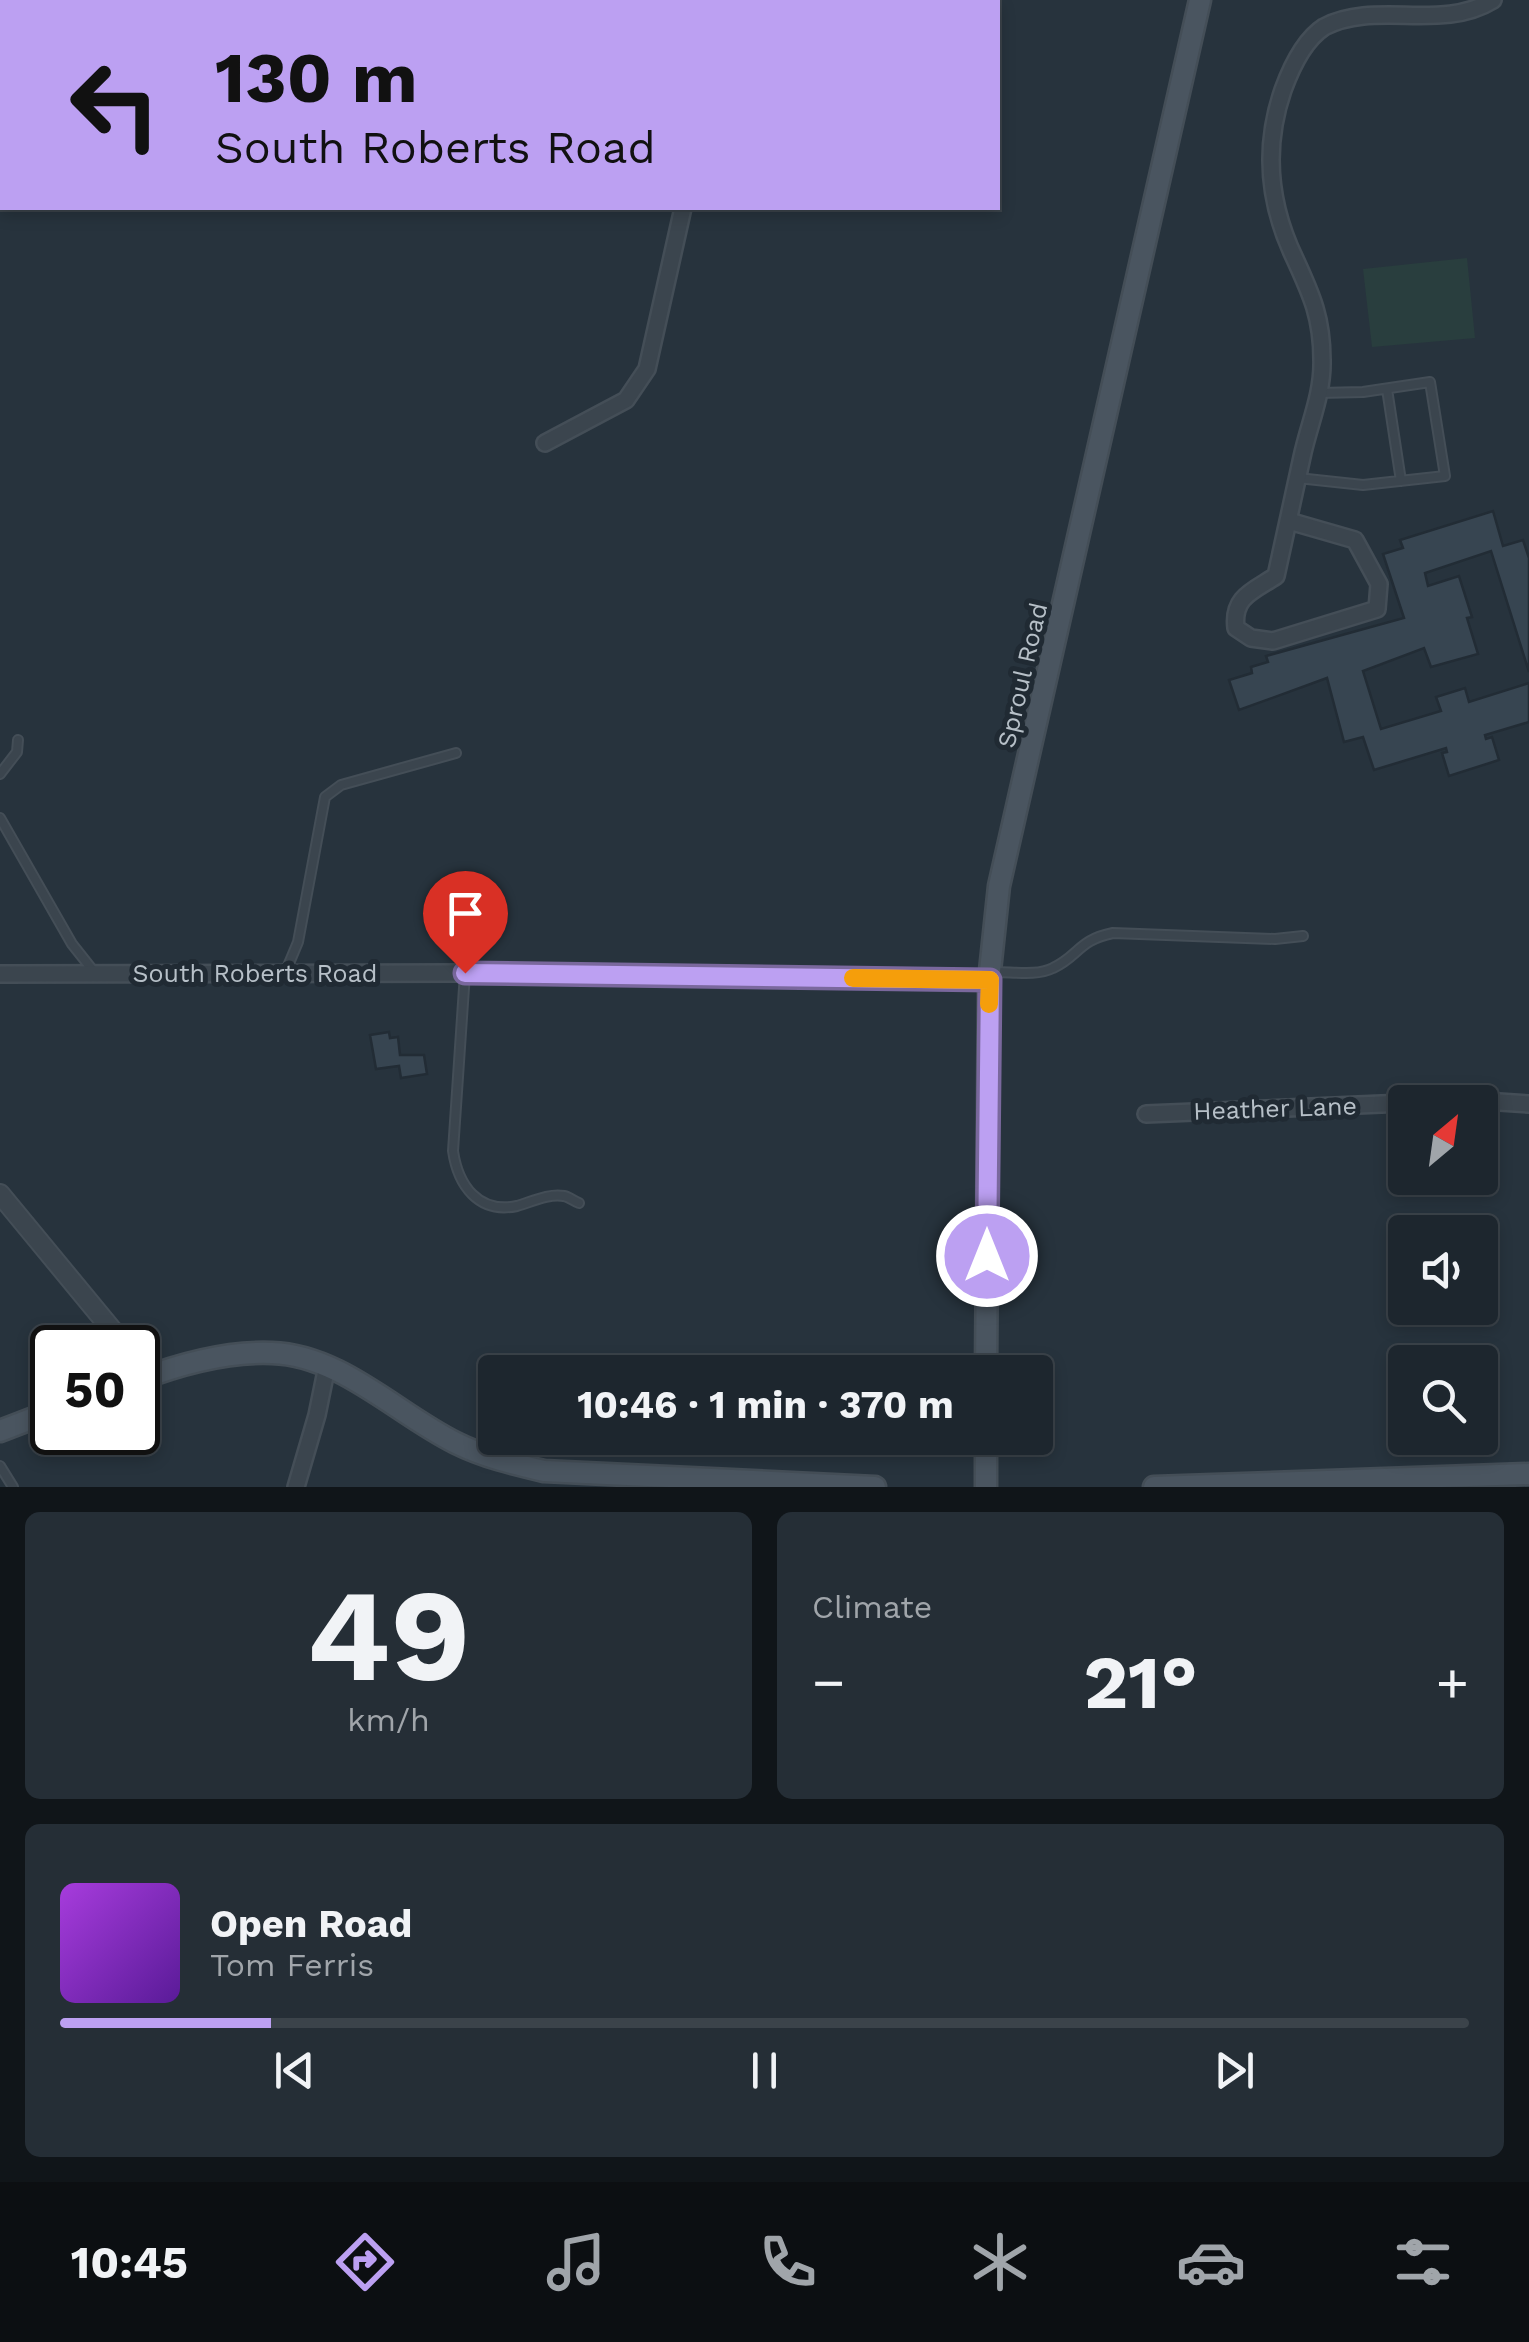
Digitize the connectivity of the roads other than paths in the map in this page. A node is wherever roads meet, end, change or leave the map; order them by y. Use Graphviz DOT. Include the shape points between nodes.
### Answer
graph roads {
  1 [pos="1200,0"];
  2 [pos="1493,0"];
  3 [pos="683,210"];
  4 [pos="1387,388"];
  5 [pos="1319,393"];
  6 [pos="546,443"];
  7 [pos="1298,478"];
  8 [pos="1401,482"];
  9 [pos="1289,521"];
  10 [pos="18,740"];
  11 [pos="456,753"];
  12 [pos="0,774"];
  13 [pos="0,818"];
  14 [pos="1303,936"];
  15 [pos="285,973"];
  16 [pos="465,973"];
  17 [pos="0,974"];
  18 [pos="95,974"];
  19 [pos="990,976"];
  20 [pos="1498,1102"];
  21 [pos="1388,1104"];
  22 [pos="1529,1104"];
  23 [pos="1146,1114"];
  24 [pos="0,1194"];
  25 [pos="579,1203"];
  26 [pos="108,1325"];
  27 [pos="986,1355"];
  28 [pos="327,1366"];
  29 [pos="160,1368"];
  30 [pos="30,1419"];
  31 [pos="0,1431"];
  32 [pos="986,1455"];
  33 [pos="0,1466"];
  34 [pos="1529,1474"];
  35 [pos="591,1480"];
  36 [pos="1508,1481"];
  37 [pos="13,1487"];
  38 [pos="296,1487"];
  39 [pos="875,1487"];
  40 [pos="986,1487"];
  41 [pos="1154,1487"];
  1 -- 19 [label="main road, Sproul Road" via="1000,886"];
  2 -- 5 [label="street" via="1467,13 1374,12 1334,21 1311,38 1284,86 1268,175 1320,316"];
  3 -- 6 [label="street" via="647,368 626,400"];
  4 -- 5 [label="lane"];
  4 -- 8 [label="lane"];
  4 -- 8 [label="lane" via="1430,382 1445,476"];
  5 -- 7 [label="street"];
  7 -- 8 [label="lane"];
  7 -- 9 [label="street"];
  9 -- 9 [label="street" via="1276,576 1241,600 1236,628 1273,641 1377,610 1379,584 1355,540"];
  10 -- 12 [label="lane"];
  11 -- 15 [label="lane" via="341,785 325,797 298,942"];
  13 -- 18 [label="lane"];
  14 -- 19 [label="lane" via="1113,933 1089,939 1047,970"];
  15 -- 16 [label="street, South Roberts Road"];
  15 -- 18 [label="street, South Roberts Road"];
  16 -- 19 [label="street, South Roberts Road"];
  16 -- 25 [label="lane" via="456,1174 468,1193 490,1207 563,1196"];
  17 -- 18 [label="street, South Roberts Road"];
  19 -- 27 [label="main road, Sproul Road"];
  20 -- 22 [label="street"];
  21 -- 23 [label="street, Heather Lane"];
  24 -- 26 [label="street"];
  28 -- 29 [label="main road" via="275,1352"];
  28 -- 35 [label="main road" via="456,1443 497,1460"];
  28 -- 38 [label="street"];
  30 -- 31 [label="main road"];
  32 -- 40 [label="main road"];
  33 -- 37 [label="lane"];
  34 -- 36 [label="main road"];
  35 -- 39 [label="main road"];
  36 -- 41 [label="main road"];
}
